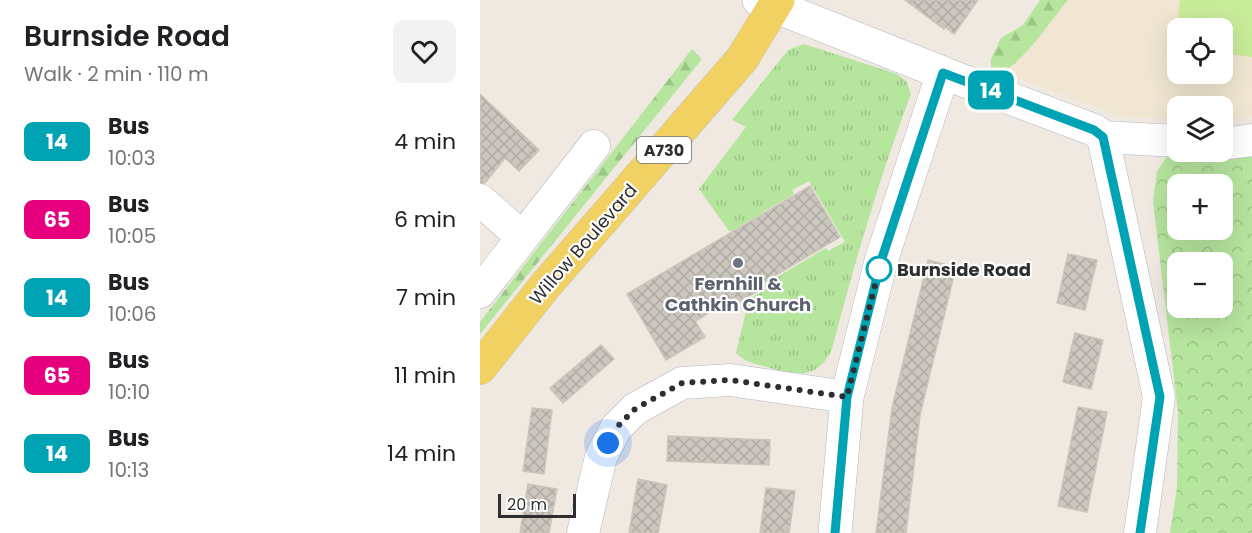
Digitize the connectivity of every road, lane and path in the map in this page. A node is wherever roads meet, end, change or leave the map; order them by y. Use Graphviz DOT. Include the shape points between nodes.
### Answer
graph roads {
  1 [pos="770,2"];
  2 [pos="943,73"];
  3 [pos="1103,137"];
  4 [pos="1167,140"];
  5 [pos="1252,140"];
  6 [pos="1233,143"];
  7 [pos="594,146"];
  8 [pos="480,200"];
  9 [pos="522,237"];
  10 [pos="480,292"];
  11 [pos="480,368"];
  12 [pos="847,397"];
  13 [pos="583,533"];
  14 [pos="835,533"];
  15 [pos="1140,533"];
  1 -- 2 [label="street"];
  1 -- 11 [label="main road, Willow Boulevard / A730" via="742,59 545,286"];
  2 -- 3 [label="street" via="1094,130"];
  2 -- 12 [label="street" via="881,261"];
  3 -- 4 [label="street"];
  3 -- 15 [label="street" via="1160,397"];
  5 -- 6 [label="street"];
  7 -- 9 [label="street"];
  8 -- 9 [label="street"];
  9 -- 10 [label="street"];
  12 -- 13 [label="street" via="730,380 682,383 635,409 616,428 601,457"];
  12 -- 14 [label="street"];
}
